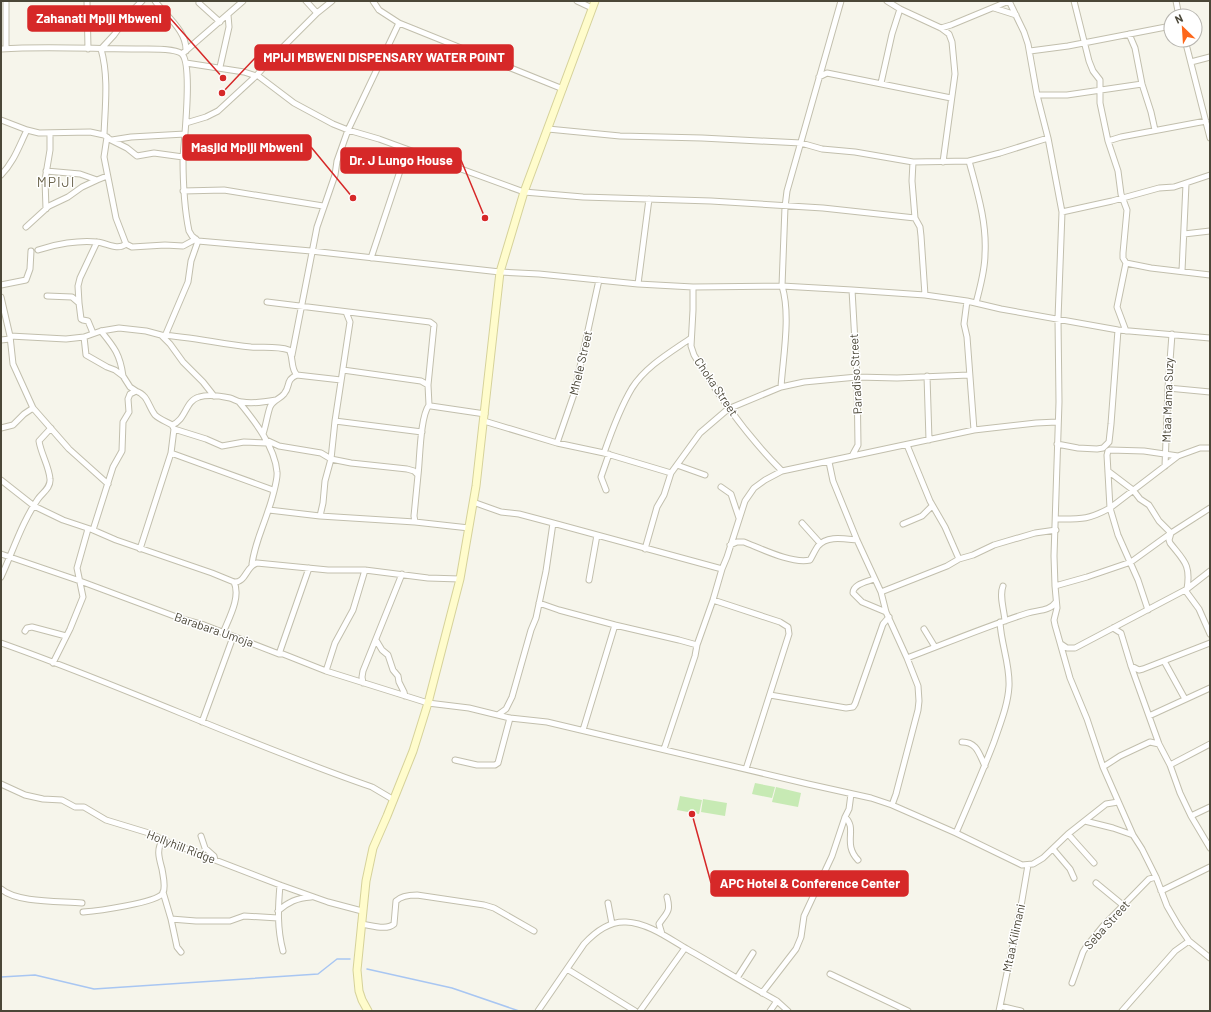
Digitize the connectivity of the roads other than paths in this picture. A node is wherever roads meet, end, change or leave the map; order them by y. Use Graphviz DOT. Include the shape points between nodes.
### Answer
graph roads {
  1 [pos="6,1"];
  2 [pos="87,1"];
  3 [pos="142,1"];
  4 [pos="155,1"];
  5 [pos="243,1"];
  6 [pos="306,1"];
  7 [pos="332,1"];
  8 [pos="373,1"];
  9 [pos="577,1"];
  10 [pos="840,1"];
  11 [pos="887,1"];
  12 [pos="1009,1"];
  13 [pos="1074,1"];
  14 [pos="199,3"];
  15 [pos="593,5"];
  16 [pos="994,8"];
  17 [pos="900,10"];
  18 [pos="317,13"];
  19 [pos="228,15"];
  20 [pos="1016,15"];
  21 [pos="220,22"];
  22 [pos="400,23"];
  23 [pos="951,25"];
  24 [pos="941,28"];
  25 [pos="1163,28"];
  26 [pos="949,34"];
  27 [pos="1129,34"];
  28 [pos="1085,42"];
  29 [pos="4,48"];
  30 [pos="1187,48"];
  31 [pos="88,49"];
  32 [pos="101,49"];
  33 [pos="1030,51"];
  34 [pos="185,56"];
  35 [pos="1210,56"];
  36 [pos="1191,62"];
  37 [pos="220,67"];
  38 [pos="822,67"];
  39 [pos="827,72"];
  40 [pos="257,76"];
  41 [pos="820,77"];
  42 [pos="881,83"];
  43 [pos="1142,84"];
  44 [pos="563,89"];
  45 [pos="1100,90"];
  46 [pos="1037,95"];
  47 [pos="951,98"];
  48 [pos="1,120"];
  49 [pos="1206,121"];
  50 [pos="186,123"];
  51 [pos="548,129"];
  52 [pos="27,130"];
  53 [pos="348,130"];
  54 [pos="1155,130"];
  55 [pos="50,133"];
  56 [pos="185,134"];
  57 [pos="107,137"];
  58 [pos="1048,138"];
  59 [pos="1210,138"];
  60 [pos="1108,142"];
  61 [pos="801,143"];
  62 [pos="408,150"];
  63 [pos="183,157"];
  64 [pos="969,161"];
  65 [pos="913,162"];
  66 [pos="943,162"];
  67 [pos="46,171"];
  68 [pos="1,175"];
  69 [pos="1210,175"];
  70 [pos="107,176"];
  71 [pos="97,180"];
  72 [pos="1186,184"];
  73 [pos="184,191"];
  74 [pos="524,192"];
  75 [pos="1122,198"];
  76 [pos="650,199"];
  77 [pos="324,206"];
  78 [pos="785,207"];
  79 [pos="46,210"];
  80 [pos="1062,212"];
  81 [pos="915,218"];
  82 [pos="26,227"];
  83 [pos="1210,231"];
  84 [pos="1184,234"];
  85 [pos="197,240"];
  86 [pos="97,242"];
  87 [pos="126,244"];
  88 [pos="38,250"];
  89 [pos="31,251"];
  90 [pos="311,252"];
  91 [pos="371,258"];
  92 [pos="1126,263"];
  93 [pos="1182,271"];
  94 [pos="500,272"];
  95 [pos="1210,275"];
  96 [pos="599,280"];
  97 [pos="638,284"];
  98 [pos="1,285"];
  99 [pos="782,286"];
  100 [pos="693,287"];
  101 [pos="852,290"];
  102 [pos="925,295"];
  103 [pos="47,296"];
  104 [pos="1,297"];
  105 [pos="967,301"];
  106 [pos="267,302"];
  107 [pos="79,303"];
  108 [pos="976,303"];
  109 [pos="301,307"];
  110 [pos="346,312"];
  111 [pos="357,313"];
  112 [pos="1058,319"];
  113 [pos="350,322"];
  114 [pos="1118,330"];
  115 [pos="101,331"];
  116 [pos="1126,331"];
  117 [pos="93,333"];
  118 [pos="1172,334"];
  119 [pos="163,335"];
  120 [pos="10,337"];
  121 [pos="84,337"];
  122 [pos="691,338"];
  123 [pos="1210,338"];
  124 [pos="1,340"];
  125 [pos="292,355"];
  126 [pos="344,370"];
  127 [pos="298,375"];
  128 [pos="969,375"];
  129 [pos="123,376"];
  130 [pos="927,376"];
  131 [pos="857,377"];
  132 [pos="341,380"];
  133 [pos="428,384"];
  134 [pos="130,387"];
  135 [pos="781,387"];
  136 [pos="1168,388"];
  137 [pos="136,391"];
  138 [pos="1210,392"];
  139 [pos="130,394"];
  140 [pos="214,396"];
  141 [pos="276,400"];
  142 [pos="239,402"];
  143 [pos="429,405"];
  144 [pos="33,408"];
  145 [pos="728,409"];
  146 [pos="484,418"];
  147 [pos="335,420"];
  148 [pos="1057,422"];
  149 [pos="173,427"];
  150 [pos="1,428"];
  151 [pos="51,428"];
  152 [pos="974,430"];
  153 [pos="422,432"];
  154 [pos="263,434"];
  155 [pos="929,440"];
  156 [pos="266,441"];
  157 [pos="557,443"];
  158 [pos="1057,444"];
  159 [pos="858,445"];
  160 [pos="907,445"];
  161 [pos="1210,448"];
  162 [pos="171,453"];
  163 [pos="607,453"];
  164 [pos="866,453"];
  165 [pos="1166,453"];
  166 [pos="852,456"];
  167 [pos="1178,456"];
  168 [pos="331,458"];
  169 [pos="829,462"];
  170 [pos="676,465"];
  171 [pos="1165,466"];
  172 [pos="782,471"];
  173 [pos="1108,471"];
  174 [pos="671,473"];
  175 [pos="418,475"];
  176 [pos="705,475"];
  177 [pos="1,480"];
  178 [pos="108,484"];
  179 [pos="721,487"];
  180 [pos="273,490"];
  181 [pos="606,490"];
  182 [pos="1133,490"];
  183 [pos="473,502"];
  184 [pos="34,506"];
  185 [pos="932,506"];
  186 [pos="1110,508"];
  187 [pos="1210,508"];
  188 [pos="269,510"];
  189 [pos="320,516"];
  190 [pos="740,518"];
  191 [pos="1056,519"];
  192 [pos="415,522"];
  193 [pos="553,523"];
  194 [pos="802,523"];
  195 [pos="903,524"];
  196 [pos="469,528"];
  197 [pos="91,530"];
  198 [pos="1056,530"];
  199 [pos="1171,533"];
  200 [pos="597,535"];
  201 [pos="857,540"];
  202 [pos="820,543"];
  203 [pos="730,544"];
  204 [pos="140,549"];
  205 [pos="645,549"];
  206 [pos="1,554"];
  207 [pos="10,557"];
  208 [pos="959,559"];
  209 [pos="1131,562"];
  210 [pos="252,564"];
  211 [pos="309,568"];
  212 [pos="722,569"];
  213 [pos="366,570"];
  214 [pos="1210,571"];
  215 [pos="402,574"];
  216 [pos="1,577"];
  217 [pos="460,579"];
  218 [pos="874,579"];
  219 [pos="589,580"];
  220 [pos="80,581"];
  221 [pos="236,583"];
  222 [pos="1003,586"];
  223 [pos="1054,586"];
  224 [pos="1186,589"];
  225 [pos="881,592"];
  226 [pos="713,600"];
  227 [pos="1056,602"];
  228 [pos="539,603"];
  229 [pos="1049,608"];
  230 [pos="1148,610"];
  231 [pos="886,612"];
  232 [pos="1056,614"];
  233 [pos="889,617"];
  234 [pos="1003,622"];
  235 [pos="1121,623"];
  236 [pos="615,624"];
  237 [pos="1113,628"];
  238 [pos="924,629"];
  239 [pos="25,631"];
  240 [pos="223,632"];
  241 [pos="1121,633"];
  242 [pos="1210,634"];
  243 [pos="66,636"];
  244 [pos="233,637"];
  245 [pos="376,640"];
  246 [pos="1,643"];
  247 [pos="1210,643"];
  248 [pos="1061,644"];
  249 [pos="697,645"];
  250 [pos="935,647"];
  251 [pos="279,654"];
  252 [pos="907,658"];
  253 [pos="1164,660"];
  254 [pos="53,663"];
  255 [pos="1131,666"];
  256 [pos="326,671"];
  257 [pos="363,683"];
  258 [pos="1210,688"];
  259 [pos="770,695"];
  260 [pos="405,696"];
  261 [pos="1185,699"];
  262 [pos="428,703"];
  263 [pos="500,714"];
  264 [pos="1149,716"];
  265 [pos="510,718"];
  266 [pos="202,722"];
  267 [pos="583,730"];
  268 [pos="962,742"];
  269 [pos="1159,744"];
  270 [pos="1210,744"];
  271 [pos="664,749"];
  272 [pos="454,760"];
  273 [pos="1170,765"];
  274 [pos="985,766"];
  275 [pos="1103,767"];
  276 [pos="746,768"];
  277 [pos="1,784"];
  278 [pos="851,794"];
  279 [pos="394,800"];
  280 [pos="1118,802"];
  281 [pos="892,805"];
  282 [pos="1210,807"];
  283 [pos="1191,816"];
  284 [pos="845,817"];
  285 [pos="1085,821"];
  286 [pos="956,833"];
  287 [pos="1068,834"];
  288 [pos="1133,835"];
  289 [pos="200,836"];
  290 [pos="163,840"];
  291 [pos="1210,848"];
  292 [pos="1053,849"];
  293 [pos="215,860"];
  294 [pos="858,860"];
  295 [pos="1094,863"];
  296 [pos="1028,865"];
  297 [pos="1210,867"];
  298 [pos="1156,876"];
  299 [pos="1074,878"];
  300 [pos="1096,883"];
  301 [pos="280,885"];
  302 [pos="1,889"];
  303 [pos="1161,891"];
  304 [pos="163,892"];
  305 [pos="314,897"];
  306 [pos="667,897"];
  307 [pos="608,902"];
  308 [pos="82,903"];
  309 [pos="1124,906"];
  310 [pos="278,911"];
  311 [pos="362,911"];
  312 [pos="83,912"];
  313 [pos="278,918"];
  314 [pos="171,919"];
  315 [pos="361,924"];
  316 [pos="612,924"];
  317 [pos="534,931"];
  318 [pos="662,934"];
  319 [pos="1189,941"];
  320 [pos="685,948"];
  321 [pos="283,950"];
  322 [pos="181,952"];
  323 [pos="753,953"];
  324 [pos="1208,955"];
  325 [pos="567,970"];
  326 [pos="830,974"];
  327 [pos="737,978"];
  328 [pos="1072,983"];
  329 [pos="762,993"];
  330 [pos="777,1001"];
  331 [pos="999,1008"];
  332 [pos="368,1011"];
  333 [pos="538,1011"];
  334 [pos="635,1011"];
  335 [pos="640,1011"];
  336 [pos="770,1011"];
  337 [pos="788,1011"];
  338 [pos="908,1011"];
  339 [pos="1021,1011"];
  340 [pos="1122,1011"];
  1 -- 29 [label="street"];
  2 -- 31 [label="street"];
  3 -- 32 [label="street"];
  4 -- 34 [label="street" via="183,34"];
  5 -- 19 [label="street"];
  6 -- 18 [label="street"];
  7 -- 18 [label="street"];
  8 -- 22 [label="street" via="379,10"];
  9 -- 15 [label="street"];
  10 -- 38 [label="street"];
  11 -- 17 [label="street"];
  12 -- 16 [label="street"];
  12 -- 20 [label="street"];
  13 -- 28 [label="street"];
  14 -- 21 [label="street"];
  15 -- 44 [label="street"];
  16 -- 20 [label="street"];
  16 -- 23 [label="street"];
  17 -- 24 [label="street"];
  17 -- 42 [label="street"];
  18 -- 40 [label="street"];
  19 -- 21 [label="street"];
  19 -- 37 [label="street" via="229,27"];
  20 -- 33 [label="street"];
  21 -- 34 [label="street"];
  22 -- 44 [label="street"];
  22 -- 53 [label="street"];
  23 -- 24 [label="street"];
  23 -- 26 [label="street"];
  24 -- 26 [label="street"];
  25 -- 27 [label="street"];
  26 -- 47 [label="street" via="954,74"];
  27 -- 28 [label="street"];
  27 -- 43 [label="street" via="1135,48"];
  28 -- 33 [label="street"];
  28 -- 45 [label="street" via="1089,62 1100,80"];
  29 -- 31 [label="street"];
  30 -- 36 [label="street"];
  31 -- 32 [label="street"];
  32 -- 34 [label="street" via="158,49 179,51"];
  32 -- 57 [label="street" via="106,86"];
  33 -- 46 [label="street"];
  34 -- 37 [label="street"];
  34 -- 50 [label="street"];
  35 -- 36 [label="street"];
  36 -- 49 [label="street"];
  37 -- 40 [label="street"];
  38 -- 39 [label="street"];
  38 -- 41 [label="street"];
  39 -- 41 [label="street"];
  39 -- 42 [label="street"];
  40 -- 50 [label="street" via="218,111"];
  40 -- 53 [label="street" via="294,103"];
  41 -- 61 [label="street"];
  42 -- 47 [label="street"];
  43 -- 45 [label="street"];
  43 -- 54 [label="street"];
  44 -- 51 [label="street"];
  45 -- 46 [label="street" via="1067,95"];
  45 -- 60 [label="street"];
  46 -- 58 [label="street"];
  47 -- 66 [label="street"];
  48 -- 52 [label="street"];
  49 -- 54 [label="street"];
  49 -- 59 [label="street"];
  50 -- 56 [label="street"];
  51 -- 61 [label="street" via="620,136"];
  51 -- 74 [label="street"];
  52 -- 55 [label="street"];
  52 -- 68 [label="street" via="16,156"];
  53 -- 62 [label="street"];
  53 -- 77 [label="street"];
  54 -- 60 [label="street"];
  55 -- 57 [label="street" via="90,132"];
  55 -- 67 [label="street"];
  56 -- 57 [label="street"];
  56 -- 63 [label="street"];
  57 -- 63 [label="street" via="137,156 154,153"];
  57 -- 70 [label="street" via="104,157"];
  58 -- 64 [label="street"];
  58 -- 80 [label="street"];
  60 -- 75 [label="street" via="1118,171"];
  61 -- 65 [label="street" via="822,149"];
  61 -- 78 [label="street"];
  62 -- 74 [label="street"];
  62 -- 91 [label="street"];
  63 -- 73 [label="street"];
  64 -- 66 [label="street"];
  64 -- 108 [label="street" via="986,236 984,270"];
  65 -- 66 [label="street"];
  65 -- 81 [label="street"];
  67 -- 71 [label="street" via="80,174"];
  67 -- 79 [label="street"];
  69 -- 72 [label="street"];
  70 -- 71 [label="street"];
  70 -- 87 [label="street" via="116,218"];
  71 -- 79 [label="street"];
  72 -- 75 [label="street"];
  72 -- 84 [label="street"];
  73 -- 77 [label="street" via="224,190"];
  73 -- 85 [label="street" via="189,231"];
  74 -- 76 [label="street"];
  74 -- 94 [label="street"];
  75 -- 80 [label="street"];
  75 -- 92 [label="street" via="1127,210 1123,253"];
  76 -- 78 [label="street"];
  76 -- 97 [label="street"];
  77 -- 90 [label="street"];
  78 -- 81 [label="street" via="823,208"];
  78 -- 99 [label="street"];
  79 -- 82 [label="street"];
  80 -- 112 [label="street"];
  81 -- 102 [label="street" via="920,227"];
  83 -- 84 [label="street"];
  84 -- 93 [label="street"];
  85 -- 87 [label="street" via="183,246 165,244 132,247"];
  85 -- 90 [label="street"];
  85 -- 119 [label="street" via="188,282"];
  86 -- 87 [label="street" via="118,247"];
  86 -- 88 [label="street" via="52,245"];
  86 -- 107 [label="street" via="80,278"];
  89 -- 98 [label="street" via="30,269 26,280"];
  90 -- 91 [label="street"];
  90 -- 109 [label="street"];
  91 -- 94 [label="street"];
  92 -- 93 [label="street"];
  92 -- 116 [label="street" via="1117,307"];
  93 -- 95 [label="street"];
  94 -- 96 [label="street"];
  94 -- 146 [label="street"];
  96 -- 97 [label="street"];
  96 -- 157 [label="street, Mhele Street" via="574,394"];
  97 -- 100 [label="street"];
  99 -- 100 [label="street"];
  99 -- 101 [label="street"];
  99 -- 135 [label="street" via="786,320"];
  100 -- 122 [label="street, Choka Street"];
  101 -- 102 [label="street"];
  101 -- 131 [label="street, Paradiso Street"];
  102 -- 105 [label="street"];
  103 -- 107 [label="street" via="69,296"];
  104 -- 120 [label="street"];
  105 -- 108 [label="street"];
  105 -- 128 [label="street" via="964,324"];
  106 -- 109 [label="street"];
  107 -- 117 [label="street" via="81,319 90,323"];
  108 -- 112 [label="street"];
  109 -- 110 [label="street"];
  109 -- 125 [label="street"];
  110 -- 111 [label="street"];
  110 -- 113 [label="street"];
  111 -- 113 [label="street"];
  111 -- 133 [label="street" via="430,322 434,325"];
  112 -- 114 [label="street"];
  112 -- 148 [label="street"];
  113 -- 126 [label="street"];
  114 -- 116 [label="street"];
  114 -- 158 [label="street" via="1108,442 1103,448 1097,449"];
  115 -- 117 [label="street"];
  115 -- 119 [label="street" via="119,328"];
  115 -- 129 [label="street" via="118,352"];
  116 -- 118 [label="street"];
  117 -- 121 [label="street"];
  118 -- 123 [label="street"];
  118 -- 136 [label="street, Mtaa Mama Suzy"];
  119 -- 125 [label="street" via="251,347 280,347 289,350"];
  119 -- 140 [label="street" via="182,362 204,382"];
  120 -- 121 [label="street"];
  120 -- 124 [label="street"];
  120 -- 144 [label="street" via="13,364"];
  121 -- 129 [label="street" via="86,355"];
  122 -- 145 [label="street, Choka Street" via="694,354"];
  122 -- 163 [label="street" via="654,365 633,387 616,421"];
  125 -- 127 [label="street" via="292,368"];
  126 -- 132 [label="street"];
  126 -- 133 [label="street"];
  127 -- 132 [label="street"];
  127 -- 141 [label="street" via="290,379 284,394"];
  128 -- 130 [label="street"];
  128 -- 152 [label="street"];
  129 -- 134 [label="street"];
  130 -- 131 [label="street"];
  130 -- 155 [label="street"];
  131 -- 135 [label="street" via="810,381"];
  131 -- 159 [label="street, Paradiso Street"];
  132 -- 147 [label="street"];
  133 -- 143 [label="street"];
  134 -- 137 [label="street"];
  134 -- 139 [label="street"];
  135 -- 145 [label="street"];
  136 -- 138 [label="street"];
  136 -- 165 [label="street, Mtaa Mama Suzy"];
  137 -- 139 [label="street"];
  137 -- 149 [label="street" via="146,397 156,416"];
  139 -- 178 [label="street" via="129,412 123,422 122,451 113,467"];
  140 -- 142 [label="street" via="231,398"];
  140 -- 149 [label="street" via="193,400"];
  141 -- 142 [label="street"];
  141 -- 154 [label="street" via="270,406"];
  142 -- 154 [label="street"];
  143 -- 146 [label="street"];
  143 -- 153 [label="street" via="426,408"];
  144 -- 150 [label="street" via="14,425"];
  144 -- 151 [label="street"];
  145 -- 170 [label="street" via="700,433"];
  145 -- 172 [label="street, Choka Street"];
  146 -- 157 [label="street"];
  146 -- 183 [label="street"];
  147 -- 153 [label="street"];
  147 -- 168 [label="street"];
  148 -- 152 [label="street"];
  148 -- 158 [label="street"];
  149 -- 156 [label="street" via="222,446"];
  149 -- 162 [label="street"];
  151 -- 178 [label="street"];
  151 -- 184 [label="street" via="39,441 48,469 49,486"];
  152 -- 155 [label="street"];
  153 -- 175 [label="street"];
  154 -- 156 [label="street"];
  155 -- 160 [label="street"];
  156 -- 168 [label="street" via="279,446 321,453"];
  156 -- 180 [label="street" via="277,470"];
  157 -- 163 [label="street"];
  158 -- 191 [label="street"];
  159 -- 164 [label="street"];
  159 -- 166 [label="street, Paradiso Street"];
  160 -- 164 [label="street"];
  160 -- 185 [label="street"];
  161 -- 167 [label="street" via="1200,448"];
  162 -- 180 [label="street"];
  162 -- 204 [label="street"];
  163 -- 174 [label="street"];
  163 -- 181 [label="street" via="601,477"];
  164 -- 166 [label="street"];
  165 -- 167 [label="street"];
  165 -- 171 [label="street, Mtaa Mama Suzy"];
  165 -- 173 [label="street" via="1110,450 1107,455"];
  166 -- 169 [label="street"];
  167 -- 171 [label="street"];
  168 -- 175 [label="street" via="364,466 414,471"];
  168 -- 189 [label="street"];
  169 -- 172 [label="street"];
  169 -- 201 [label="street" via="833,481"];
  170 -- 174 [label="street"];
  170 -- 176 [label="street"];
  171 -- 182 [label="street"];
  172 -- 190 [label="street" via="751,491"];
  173 -- 182 [label="street"];
  173 -- 186 [label="street"];
  174 -- 205 [label="street" via="657,507"];
  175 -- 192 [label="street"];
  177 -- 184 [label="street"];
  178 -- 197 [label="street"];
  179 -- 190 [label="street" via="731,494"];
  180 -- 188 [label="street"];
  182 -- 186 [label="street"];
  182 -- 199 [label="street" via="1149,505 1159,521"];
  183 -- 193 [label="street" via="501,512"];
  183 -- 196 [label="street"];
  184 -- 197 [label="street"];
  184 -- 207 [label="street"];
  185 -- 195 [label="street" via="922,516"];
  185 -- 208 [label="street" via="945,527"];
  186 -- 191 [label="street" via="1086,519"];
  186 -- 209 [label="street" via="1118,535"];
  187 -- 199 [label="street"];
  188 -- 189 [label="street"];
  188 -- 210 [label="street" via="255,545"];
  189 -- 192 [label="street"];
  190 -- 203 [label="street"];
  191 -- 198 [label="street"];
  192 -- 196 [label="street"];
  193 -- 200 [label="street"];
  193 -- 228 [label="street"];
  194 -- 202 [label="street"];
  196 -- 217 [label="street"];
  197 -- 204 [label="street"];
  197 -- 220 [label="street" via="77,568"];
  198 -- 208 [label="street" via="1035,532"];
  198 -- 223 [label="street"];
  199 -- 209 [label="street"];
  199 -- 224 [label="street" via="1170,543 1187,566 1189,578"];
  200 -- 205 [label="street"];
  200 -- 219 [label="street"];
  201 -- 202 [label="street" via="838,538"];
  201 -- 218 [label="street"];
  202 -- 203 [label="street" via="810,560 803,561 744,542"];
  203 -- 212 [label="street"];
  204 -- 221 [label="street" via="172,558"];
  205 -- 212 [label="street"];
  206 -- 207 [label="street, Barabara Umoja"];
  207 -- 216 [label="street"];
  207 -- 220 [label="street, Barabara Umoja"];
  208 -- 225 [label="street"];
  209 -- 223 [label="street" via="1087,578"];
  209 -- 230 [label="street"];
  210 -- 211 [label="street"];
  210 -- 221 [label="street"];
  211 -- 213 [label="street"];
  211 -- 251 [label="street"];
  212 -- 226 [label="street"];
  213 -- 215 [label="street"];
  213 -- 256 [label="street" via="353,610 335,643"];
  214 -- 224 [label="street"];
  215 -- 217 [label="street"];
  215 -- 245 [label="street"];
  217 -- 262 [label="street"];
  218 -- 225 [label="street"];
  218 -- 231 [label="street" via="855,587 854,596"];
  220 -- 240 [label="street, Barabara Umoja"];
  220 -- 243 [label="street" via="83,597"];
  221 -- 240 [label="street" via="234,603"];
  222 -- 234 [label="street" via="1000,594 1004,605"];
  223 -- 227 [label="street"];
  224 -- 230 [label="street"];
  224 -- 242 [label="street"];
  225 -- 231 [label="street"];
  226 -- 249 [label="street"];
  226 -- 259 [label="street" via="788,627 789,634"];
  227 -- 229 [label="street"];
  227 -- 232 [label="street"];
  228 -- 236 [label="street"];
  228 -- 263 [label="street" via="512,697 506,709"];
  229 -- 232 [label="street"];
  229 -- 234 [label="street"];
  230 -- 235 [label="street"];
  231 -- 233 [label="street"];
  232 -- 248 [label="street" via="1055,625"];
  233 -- 252 [label="street"];
  233 -- 259 [label="street" via="883,624 853,707"];
  234 -- 250 [label="street"];
  234 -- 274 [label="street" via="1000,631 1007,657 1008,695"];
  235 -- 237 [label="street"];
  235 -- 241 [label="street"];
  236 -- 249 [label="street"];
  236 -- 267 [label="street"];
  237 -- 241 [label="street"];
  237 -- 248 [label="street" via="1075,648 1066,648"];
  238 -- 250 [label="street"];
  239 -- 243 [label="street" via="26,628 32,627"];
  240 -- 244 [label="street, Barabara Umoja"];
  241 -- 255 [label="street"];
  243 -- 254 [label="street"];
  244 -- 251 [label="street, Barabara Umoja"];
  244 -- 266 [label="street"];
  245 -- 257 [label="street" via="363,671"];
  245 -- 260 [label="street" via="388,655"];
  246 -- 254 [label="street"];
  247 -- 253 [label="street"];
  248 -- 275 [label="street" via="1070,678"];
  249 -- 271 [label="street"];
  250 -- 252 [label="street"];
  251 -- 256 [label="street, Barabara Umoja"];
  252 -- 281 [label="street" via="918,686 919,705"];
  253 -- 255 [label="street" via="1139,670"];
  253 -- 261 [label="street"];
  254 -- 266 [label="street"];
  255 -- 264 [label="street"];
  256 -- 257 [label="street, Barabara Umoja"];
  257 -- 260 [label="street, Barabara Umoja"];
  258 -- 261 [label="street"];
  259 -- 276 [label="street"];
  260 -- 262 [label="street, Barabara Umoja"];
  261 -- 264 [label="street"];
  262 -- 263 [label="street, Barabara Umoja"];
  262 -- 279 [label="street"];
  263 -- 265 [label="street, Barabara Umoja"];
  264 -- 269 [label="street"];
  265 -- 267 [label="street, Barabara Umoja" via="547,722"];
  265 -- 272 [label="street" via="498,763 477,764"];
  266 -- 279 [label="street" via="372,787"];
  267 -- 271 [label="street, Barabara Umoja"];
  268 -- 274 [label="street" via="974,744"];
  269 -- 273 [label="street"];
  269 -- 275 [label="street" via="1150,742"];
  270 -- 273 [label="street"];
  271 -- 276 [label="street, Barabara Umoja"];
  273 -- 283 [label="street"];
  274 -- 286 [label="street"];
  275 -- 280 [label="street"];
  276 -- 278 [label="street, Barabara Umoja"];
  277 -- 290 [label="street, Hollyhill Ridge" via="43,800 62,800 75,807 84,807 106,820 152,834"];
  278 -- 281 [label="street, Barabara Umoja"];
  278 -- 284 [label="street"];
  279 -- 311 [label="street" via="373,848"];
  280 -- 285 [label="street" via="1106,804"];
  280 -- 288 [label="street"];
  281 -- 286 [label="street, Barabara Umoja"];
  282 -- 283 [label="street"];
  283 -- 291 [label="street"];
  284 -- 294 [label="street" via="851,826 850,847"];
  284 -- 329 [label="street" via="832,856 804,916 801,937 796,949"];
  285 -- 287 [label="street"];
  285 -- 288 [label="street"];
  286 -- 296 [label="street, Barabara Umoja" via="1015,862"];
  287 -- 292 [label="street"];
  287 -- 295 [label="street"];
  288 -- 298 [label="street"];
  289 -- 293 [label="street" via="205,848"];
  290 -- 293 [label="street, Hollyhill Ridge"];
  290 -- 304 [label="street" via="158,851 164,877"];
  292 -- 296 [label="street" via="1044,858"];
  292 -- 299 [label="street" via="1070,869"];
  293 -- 301 [label="street, Hollyhill Ridge"];
  296 -- 331 [label="street, Mtaa Kilimani"];
  297 -- 303 [label="street"];
  298 -- 303 [label="street"];
  298 -- 309 [label="street, Seba Street" via="1149,879"];
  300 -- 309 [label="street"];
  301 -- 305 [label="street, Hollyhill Ridge"];
  301 -- 310 [label="street"];
  302 -- 308 [label="street" via="24,899"];
  303 -- 319 [label="street"];
  304 -- 312 [label="street" via="151,900"];
  304 -- 314 [label="street"];
  305 -- 310 [label="street" via="296,899"];
  305 -- 311 [label="street, Hollyhill Ridge"];
  306 -- 318 [label="street" via="669,910 659,924"];
  307 -- 316 [label="street"];
  309 -- 328 [label="street, Seba Street" via="1103,926 1083,952"];
  310 -- 313 [label="street"];
  311 -- 315 [label="street"];
  313 -- 314 [label="street" via="244,916 230,921"];
  313 -- 321 [label="street"];
  314 -- 322 [label="street" via="177,947"];
  315 -- 317 [label="street" via="391,927 394,924 396,901 409,895 417,895 494,908"];
  315 -- 332 [label="street" via="357,970 362,1000"];
  316 -- 318 [label="street" via="638,924"];
  316 -- 325 [label="street" via="593,934"];
  318 -- 320 [label="street"];
  319 -- 324 [label="street"];
  319 -- 340 [label="street" via="1175,951"];
  320 -- 327 [label="street"];
  320 -- 335 [label="street"];
  323 -- 327 [label="street"];
  325 -- 333 [label="street"];
  325 -- 334 [label="street"];
  326 -- 338 [label="street"];
  327 -- 329 [label="street"];
  329 -- 330 [label="street"];
  330 -- 336 [label="street"];
  330 -- 337 [label="street"];
  331 -- 339 [label="street"];
}
